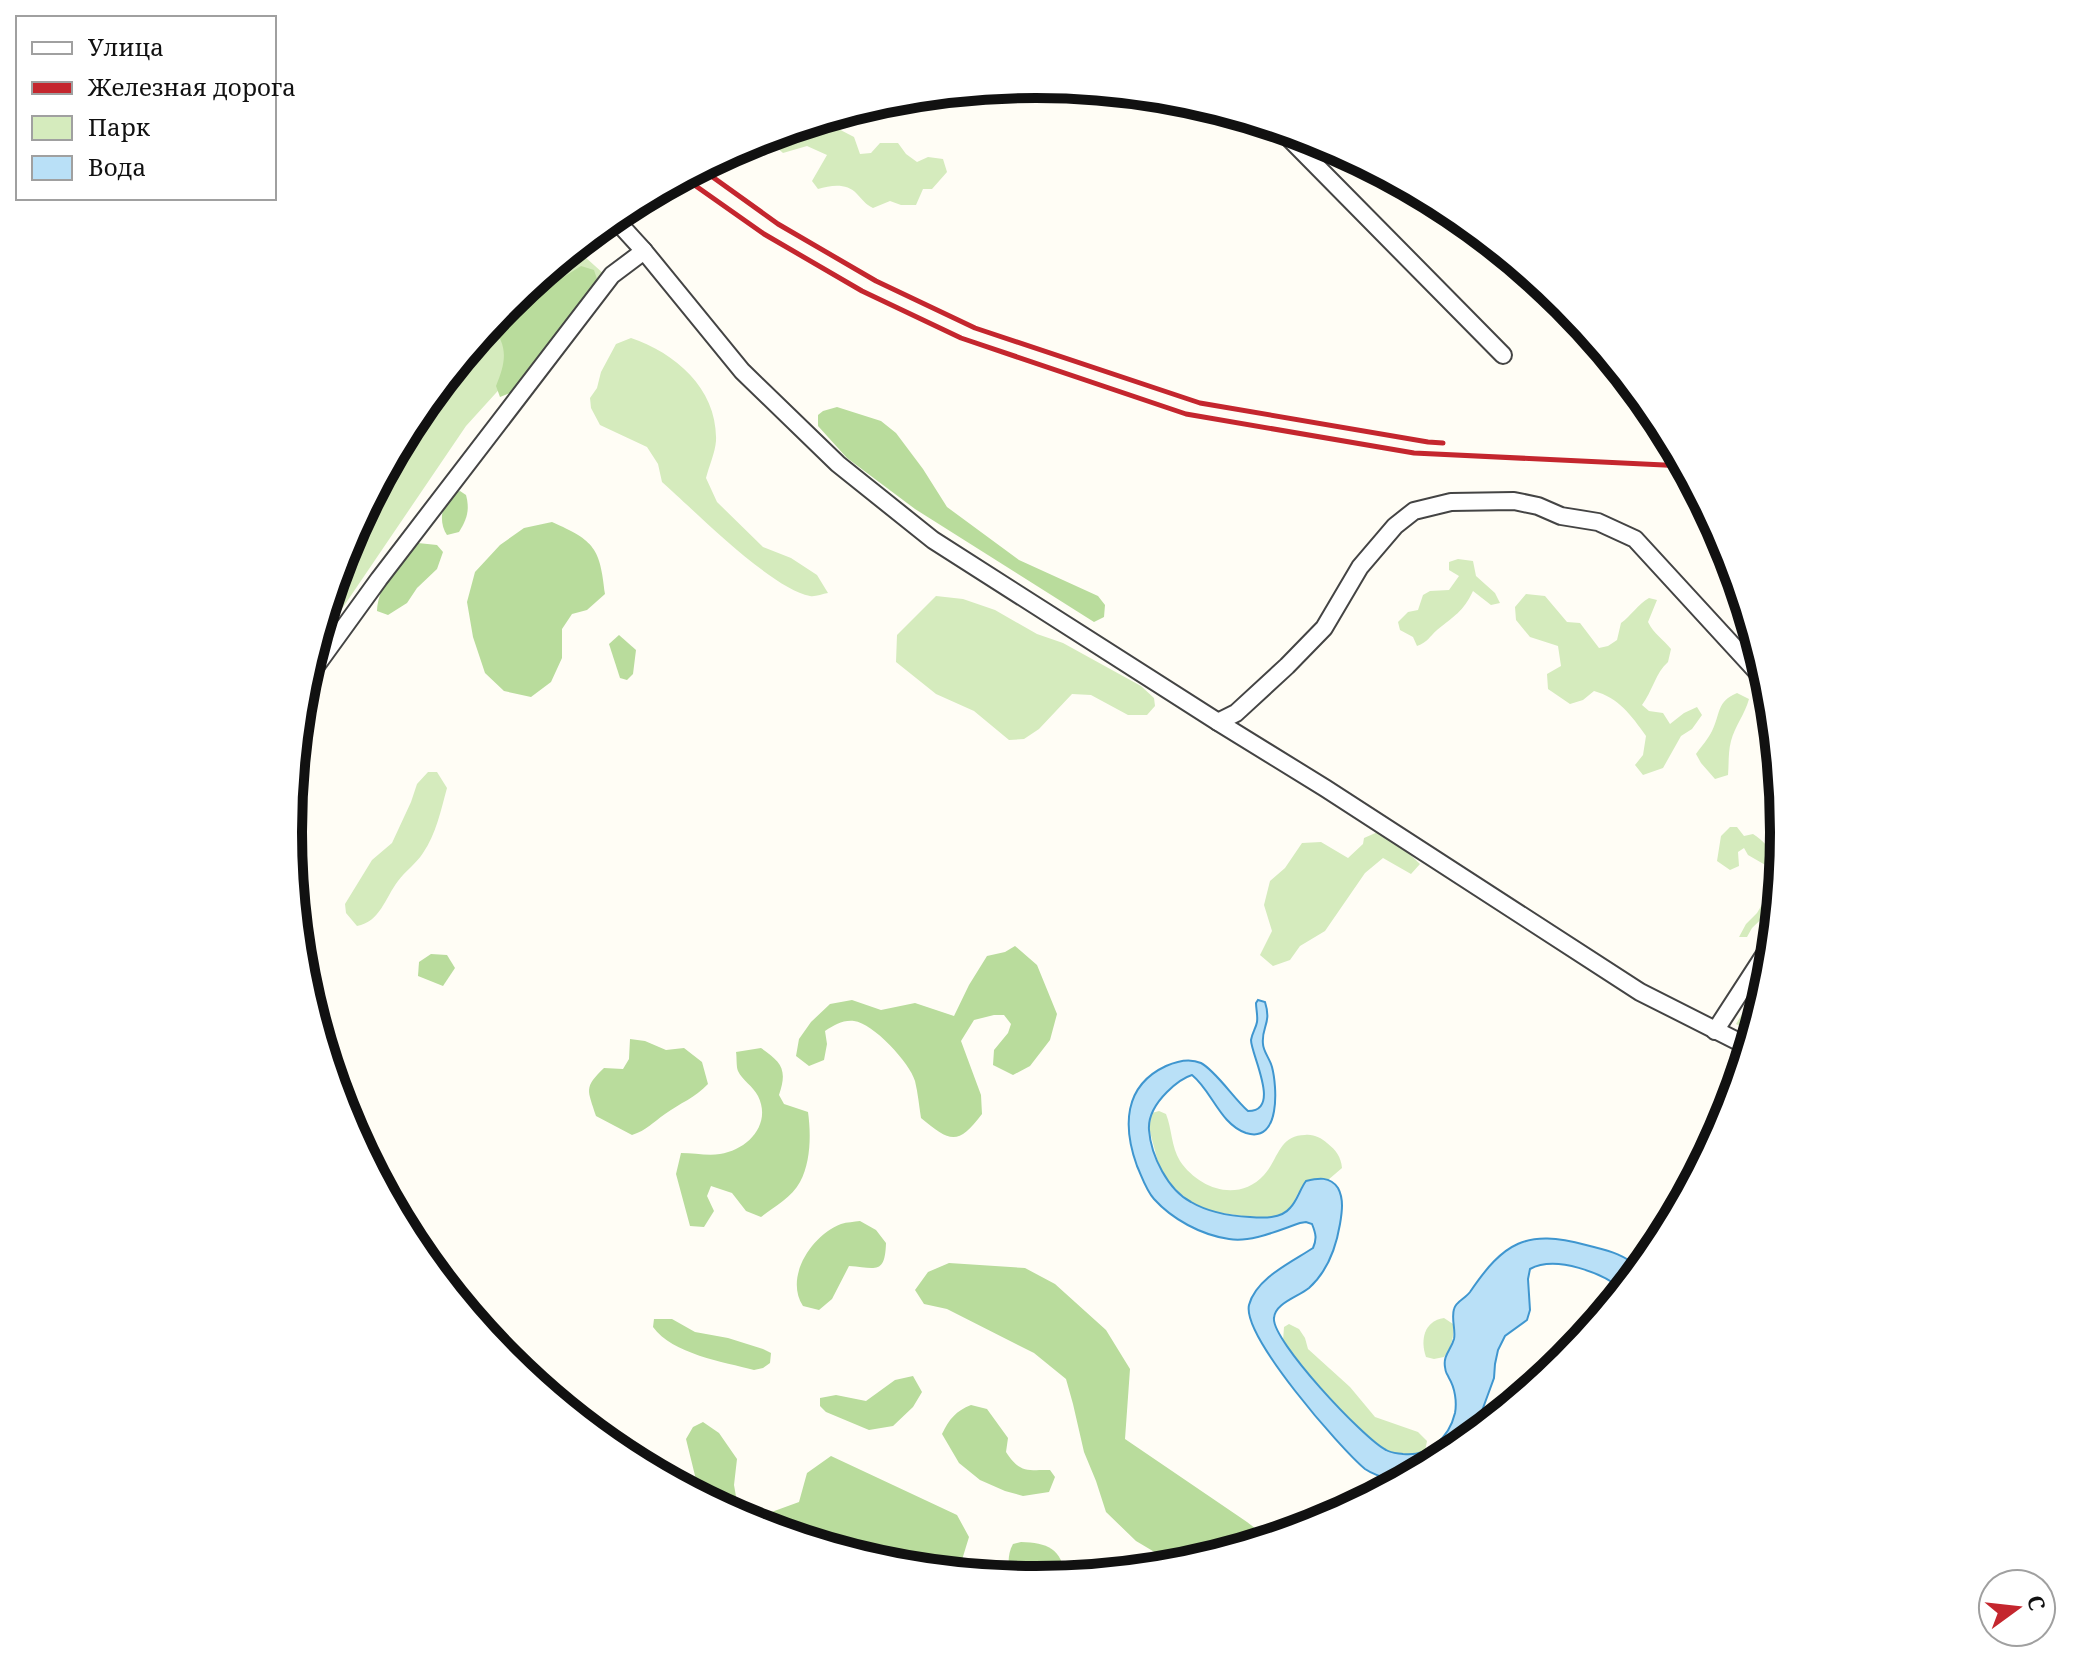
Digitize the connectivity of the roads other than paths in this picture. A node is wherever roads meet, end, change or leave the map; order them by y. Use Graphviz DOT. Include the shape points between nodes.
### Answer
graph roads {
  1 [pos="1297,147"];
  2 [pos="622,227"];
  3 [pos="644,251"];
  4 [pos="1503,355"];
  5 [pos="325,653"];
  6 [pos="1750,665"];
  7 [pos="1218,722"];
  8 [pos="1758,965"];
  9 [pos="1715,1031"];
  10 [pos="1739,1042"];
  1 -- 4 [label="street"];
  2 -- 3 [label="street"];
  3 -- 5 [label="street" via="612,275"];
  3 -- 7 [label="street" via="742,371 838,464 933,540"];
  6 -- 7 [label="street" via="1635,539 1598,522 1514,501 1451,502 1414,511 1395,526 1360,567 1324,628 1236,713"];
  7 -- 9 [label="street" via="1640,992"];
  8 -- 9 [label="street"];
  9 -- 10 [label="street"];
}
